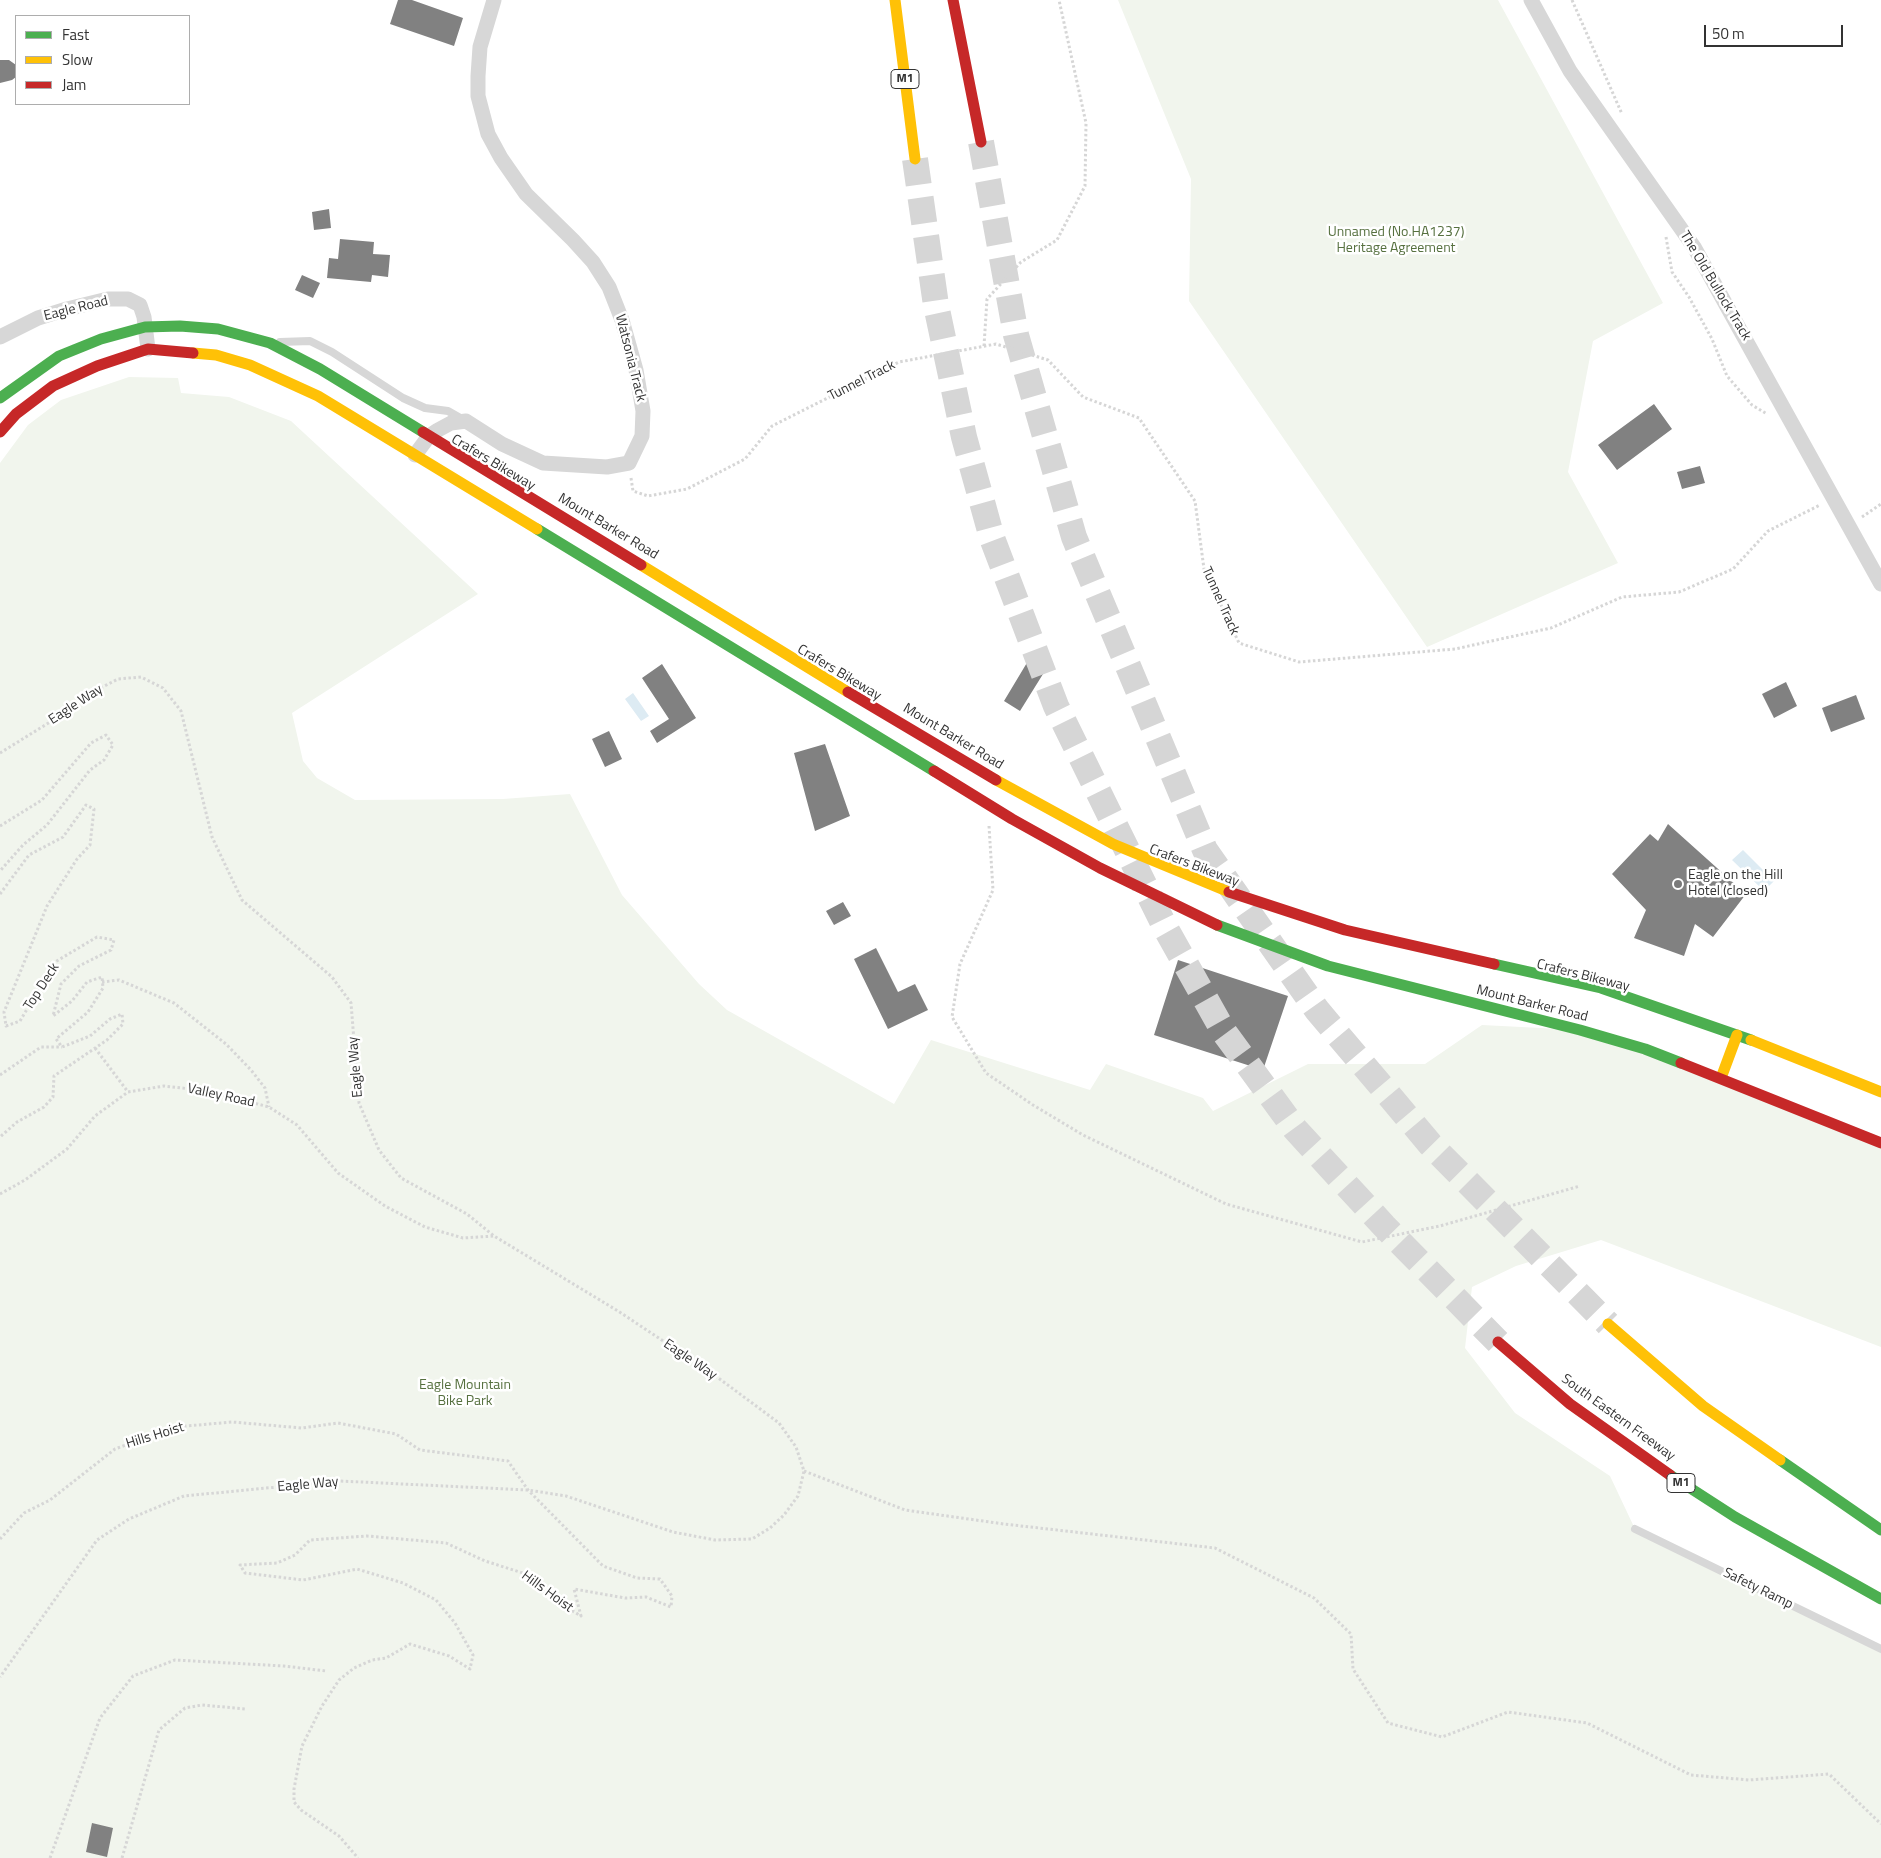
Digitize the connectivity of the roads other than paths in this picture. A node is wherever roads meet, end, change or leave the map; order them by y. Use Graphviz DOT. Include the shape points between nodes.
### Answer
graph roads {
  1 [pos="494,0"];
  2 [pos="895,0"];
  3 [pos="953,0"];
  4 [pos="1531,0"];
  5 [pos="981,142"];
  6 [pos="915,159"];
  7 [pos="145,327"];
  8 [pos="0,337"];
  9 [pos="270,344"];
  10 [pos="148,349"];
  11 [pos="0,398"];
  12 [pos="466,421"];
  13 [pos="0,432"];
  14 [pos="429,436"];
  15 [pos="415,455"];
  16 [pos="1881,584"];
  17 [pos="1181,882"];
  18 [pos="1172,904"];
  19 [pos="1738,1035"];
  20 [pos="1722,1078"];
  21 [pos="1881,1092"];
  22 [pos="1881,1143"];
  23 [pos="1608,1324"];
  24 [pos="1498,1342"];
  25 [pos="1635,1529"];
  26 [pos="1881,1530"];
  27 [pos="1881,1599"];
  28 [pos="1881,1649"];
  1 -- 12 [label="street, Watsonia Track" via="480,47 478,83 481,112 488,134 526,194 593,262 609,287 636,370 643,411 642,436 628,463 608,467 543,463 502,444"];
  2 -- 6 [label="main road, M1"];
  3 -- 5 [label="main road"];
  4 -- 16 [label="street, The Old Bullock Track" via="1570,71 1694,247"];
  7 -- 8 [label="street, Eagle Road" via="140,305 128,299 108,300 38,318"];
  7 -- 9 [label="main road, Mount Barker Road" via="218,329"];
  7 -- 10 [label="street, Eagle Road"];
  7 -- 11 [label="main road, Mount Barker Road" via="101,339 59,356"];
  9 -- 12 [label="lane" via="310,341 403,398 425,408 448,411"];
  9 -- 14 [label="main road, Mount Barker Road" via="320,369"];
  10 -- 13 [label="main road, Mount Barker Road" via="97,366 53,386 16,414"];
  10 -- 15 [label="main road, Mount Barker Road" via="216,356 250,365 318,396"];
  12 -- 14 [label="street" via="451,423"];
  14 -- 15 [label="street"];
  14 -- 17 [label="main road, Mount Barker Road" via="878,710 1030,800"];
  15 -- 18 [label="main road, Mount Barker Road" via="986,804"];
  17 -- 18 [label="main road"];
  17 -- 19 [label="main road, Mount Barker Road" via="1345,930 1601,988"];
  18 -- 20 [label="main road, Mount Barker Road" via="1239,935 1328,966 1580,1030"];
  19 -- 20 [label="main road"];
  19 -- 21 [label="main road, Mount Barker Road"];
  20 -- 22 [label="main road, Mount Barker Road"];
  23 -- 26 [label="main road" via="1703,1406"];
  24 -- 27 [label="main road, South Eastern Freeway / M1" via="1570,1404 1650,1462 1734,1517"];
  25 -- 28 [label="lane, Safety Ramp"];
}
